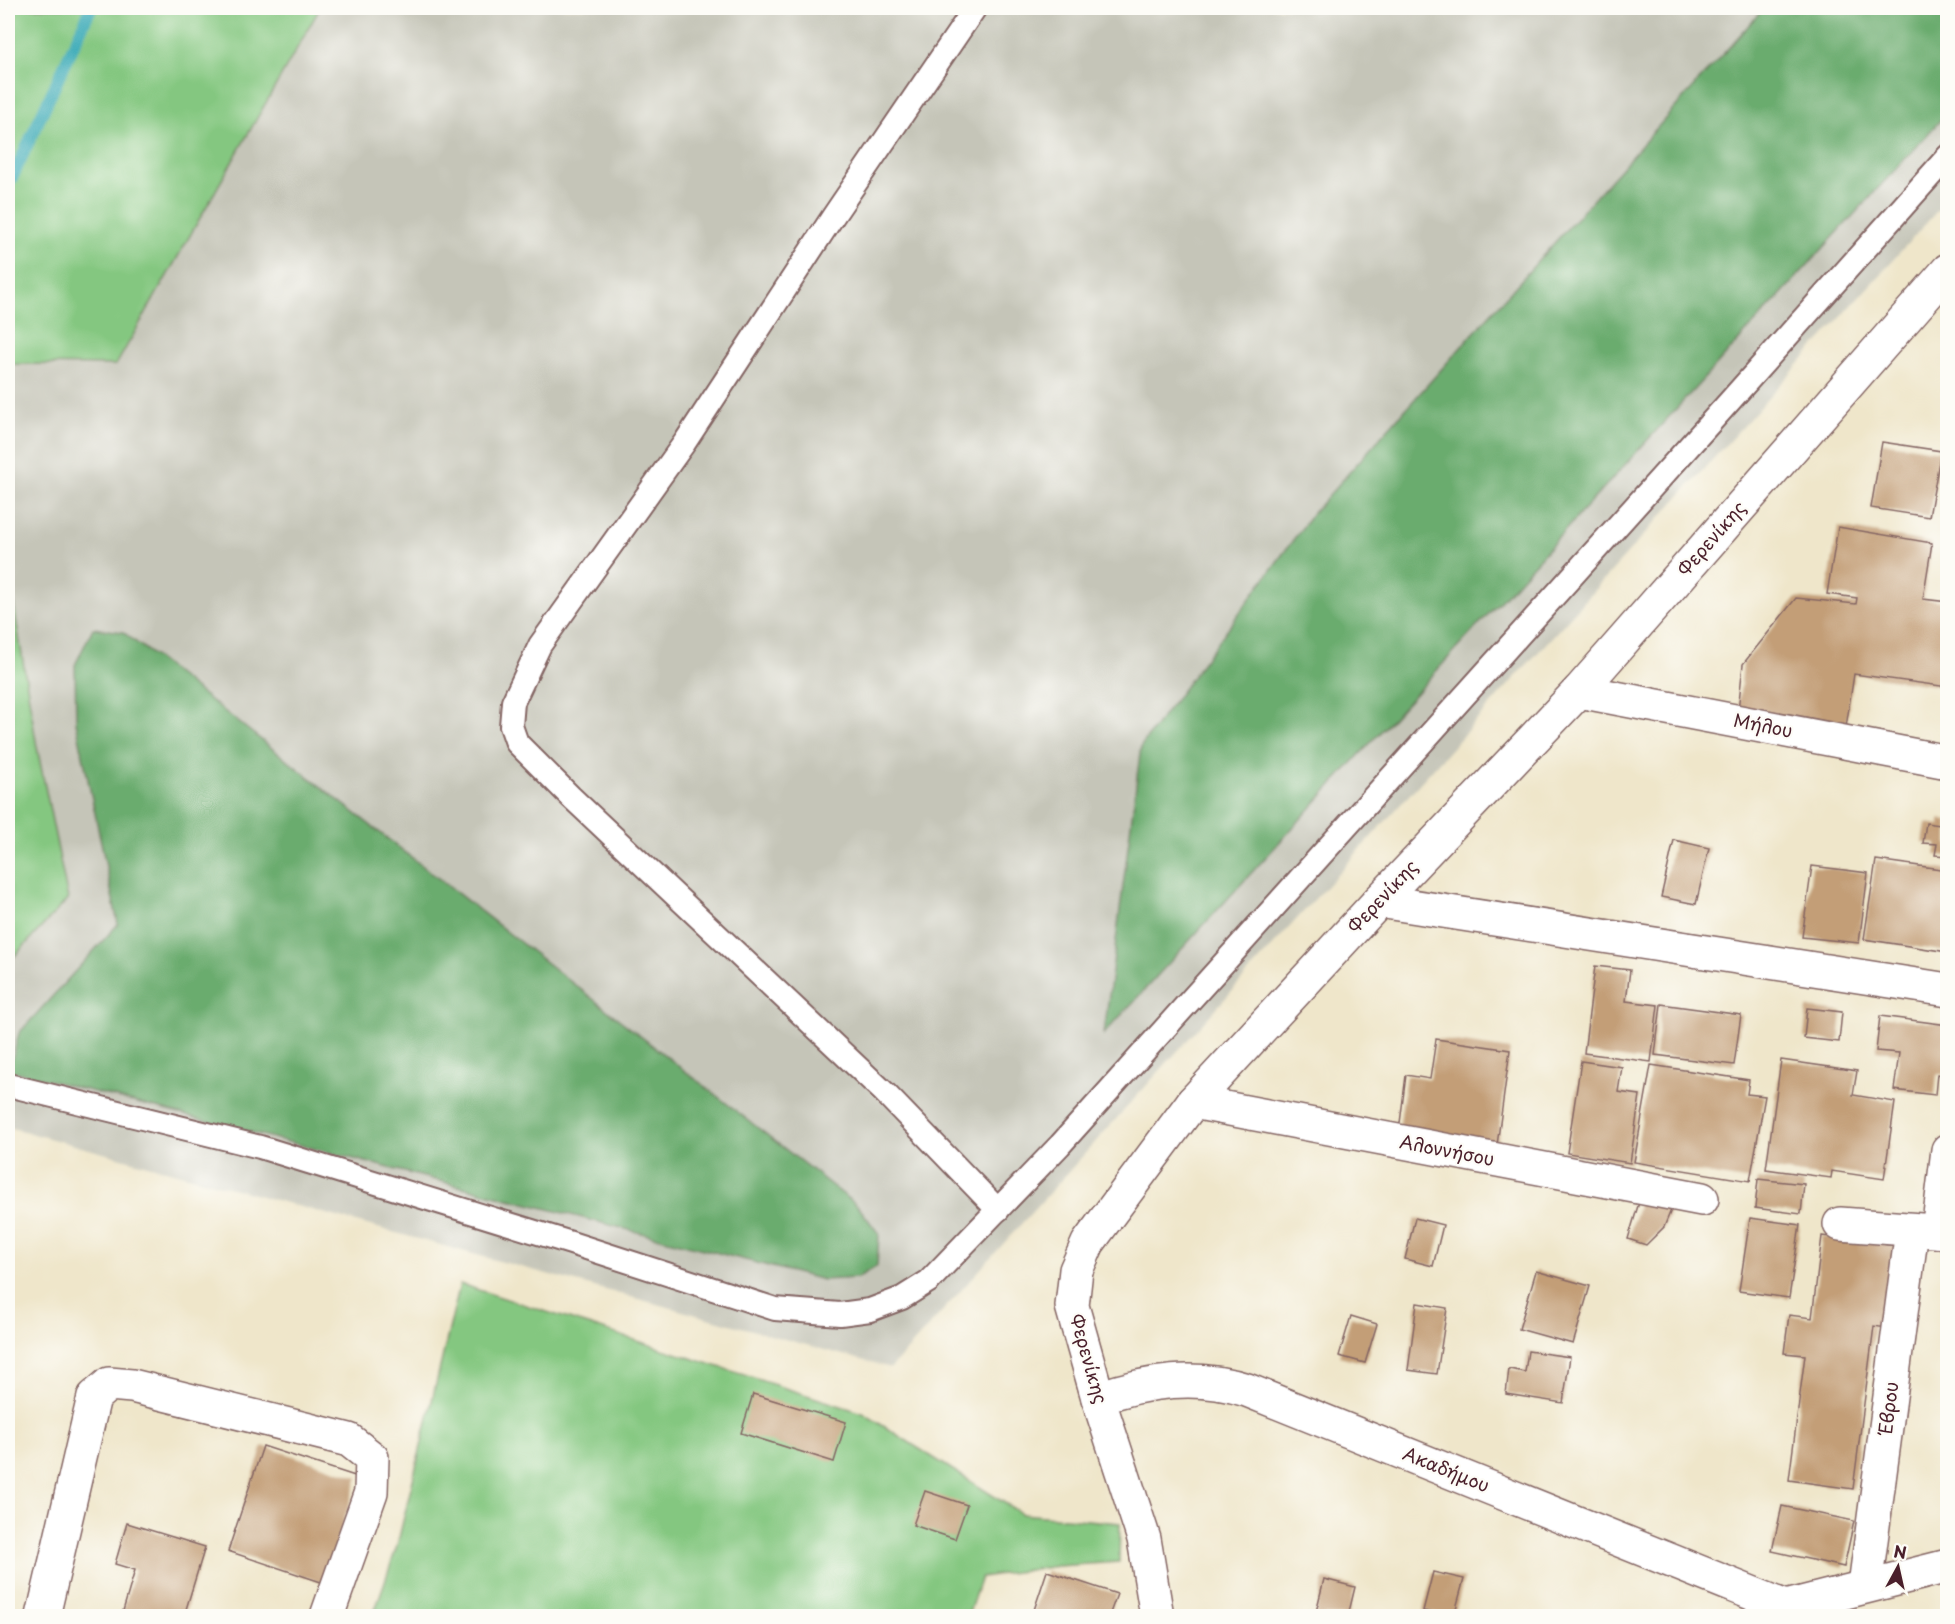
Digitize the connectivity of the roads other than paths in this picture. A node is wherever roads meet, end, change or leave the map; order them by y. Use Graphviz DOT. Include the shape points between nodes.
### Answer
graph roads {
  1 [pos="975,8"];
  2 [pos="1947,156"];
  3 [pos="1947,270"];
  4 [pos="1579,691"];
  5 [pos="1947,762"];
  6 [pos="1379,901"];
  7 [pos="1947,990"];
  8 [pos="8,1085"];
  9 [pos="1193,1102"];
  10 [pos="1947,1150"];
  11 [pos="1702,1199"];
  12 [pos="998,1210"];
  13 [pos="1840,1224"];
  14 [pos="1932,1231"];
  15 [pos="1098,1398"];
  16 [pos="1947,1566"];
  17 [pos="1865,1586"];
  18 [pos="1774,1612"];
  19 [pos="43,1617"];
  20 [pos="327,1617"];
  21 [pos="1157,1617"];
  1 -- 12 [label="lane" via="685,442 540,645 513,702 511,726 517,743 563,789 884,1092"];
  2 -- 12 [label="lane"];
  3 -- 4 [label="street, Φερενίκης"];
  4 -- 5 [label="street, Μήλου"];
  4 -- 6 [label="street, Φερενίκης"];
  6 -- 7 [label="street"];
  6 -- 9 [label="street, Φερενίκης"];
  8 -- 12 [label="lane" via="260,1147 775,1309 840,1314 870,1310 902,1298 929,1281"];
  9 -- 11 [label="street, Αλοννήσου"];
  9 -- 15 [label="street, Φερενίκης" via="1088,1243 1076,1270 1072,1306"];
  10 -- 14 [label="street, Έβρου"];
  13 -- 14 [label="street"];
  14 -- 17 [label="street, Έβρου"];
  15 -- 18 [label="street, Ακαδήμου" via="1156,1382 1227,1383"];
  15 -- 21 [label="street, Φερενίκης" via="1144,1539"];
  16 -- 17 [label="street, Ακαδήμου"];
  17 -- 18 [label="street, Ακαδήμου"];
  19 -- 20 [label="street" via="94,1397 109,1384 132,1386 349,1440 372,1458 370,1492"];
}
